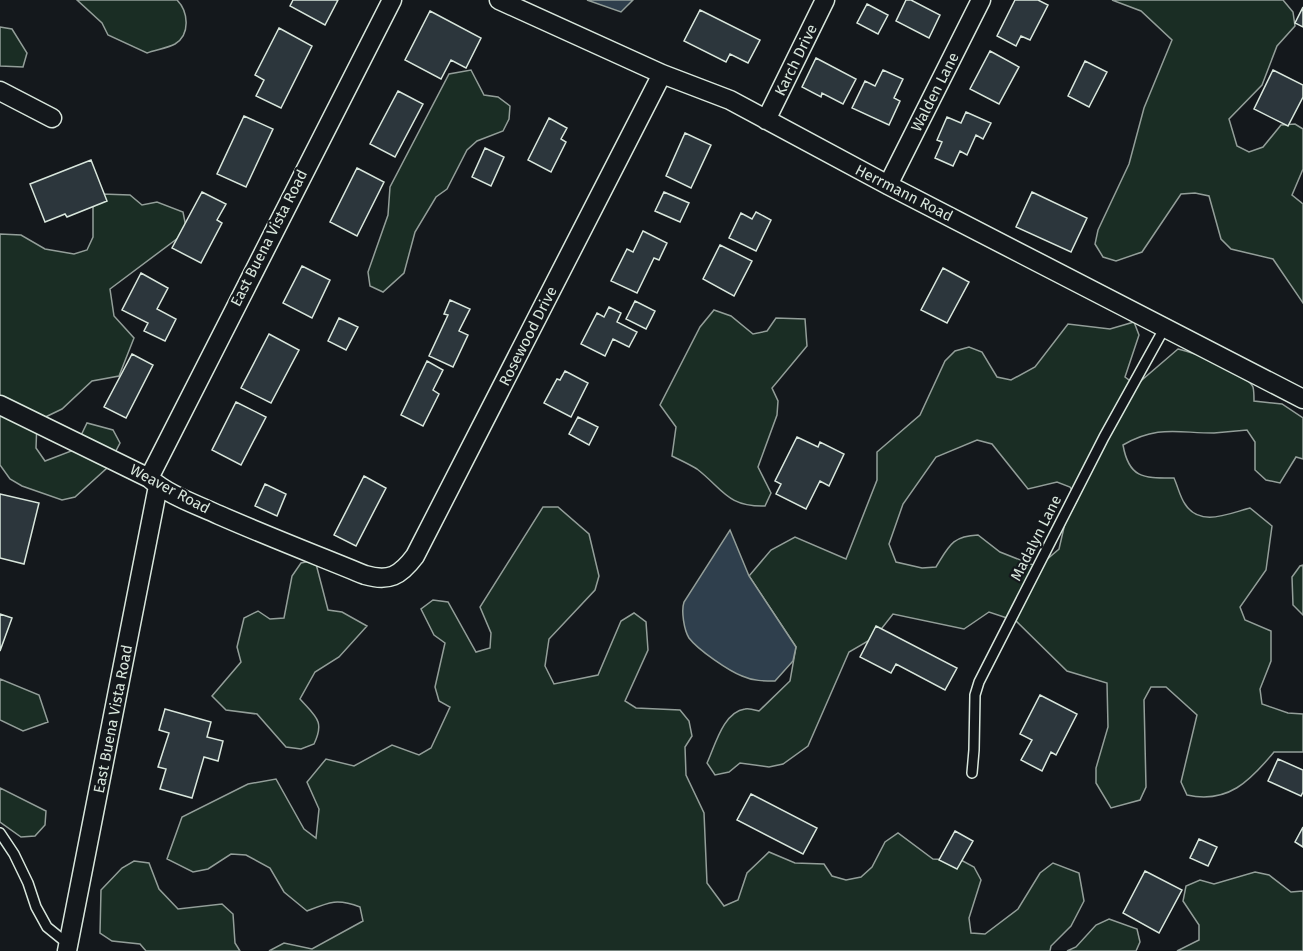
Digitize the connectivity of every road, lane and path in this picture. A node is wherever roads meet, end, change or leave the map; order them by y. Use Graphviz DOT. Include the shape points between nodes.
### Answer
graph roads {
  1 [pos="392,0"];
  2 [pos="499,0"];
  3 [pos="825,0"];
  4 [pos="981,0"];
  5 [pos="662,74"];
  6 [pos="0,91"];
  7 [pos="52,117"];
  8 [pos="766,120"];
  9 [pos="888,185"];
  10 [pos="1165,327"];
  11 [pos="1303,399"];
  12 [pos="0,405"];
  13 [pos="154,482"];
  14 [pos="377,579"];
  15 [pos="972,773"];
  16 [pos="0,833"];
  17 [pos="67,948"];
  1 -- 13 [label="street, East Buena Vista Road"];
  2 -- 5 [label="street, Herrmann Road"];
  3 -- 8 [label="street, Karch Drive"];
  4 -- 9 [label="street, Walden Lane"];
  5 -- 8 [label="street, Herrmann Road" via="711,92"];
  5 -- 14 [label="street, Rosewood Drive" via="415,556 396,575"];
  6 -- 7 [label="street"];
  8 -- 9 [label="street, Herrmann Road"];
  9 -- 10 [label="street, Herrmann Road"];
  10 -- 11 [label="street, Herrmann Road"];
  10 -- 15 [label="lane, Madalyn Lane" via="979,682"];
  12 -- 13 [label="street, Weaver Road"];
  13 -- 14 [label="street, Weaver Road" via="262,534"];
  13 -- 17 [label="street, East Buena Vista Road"];
  16 -- 17 [label="lane" via="14,854 47,927"];
}
